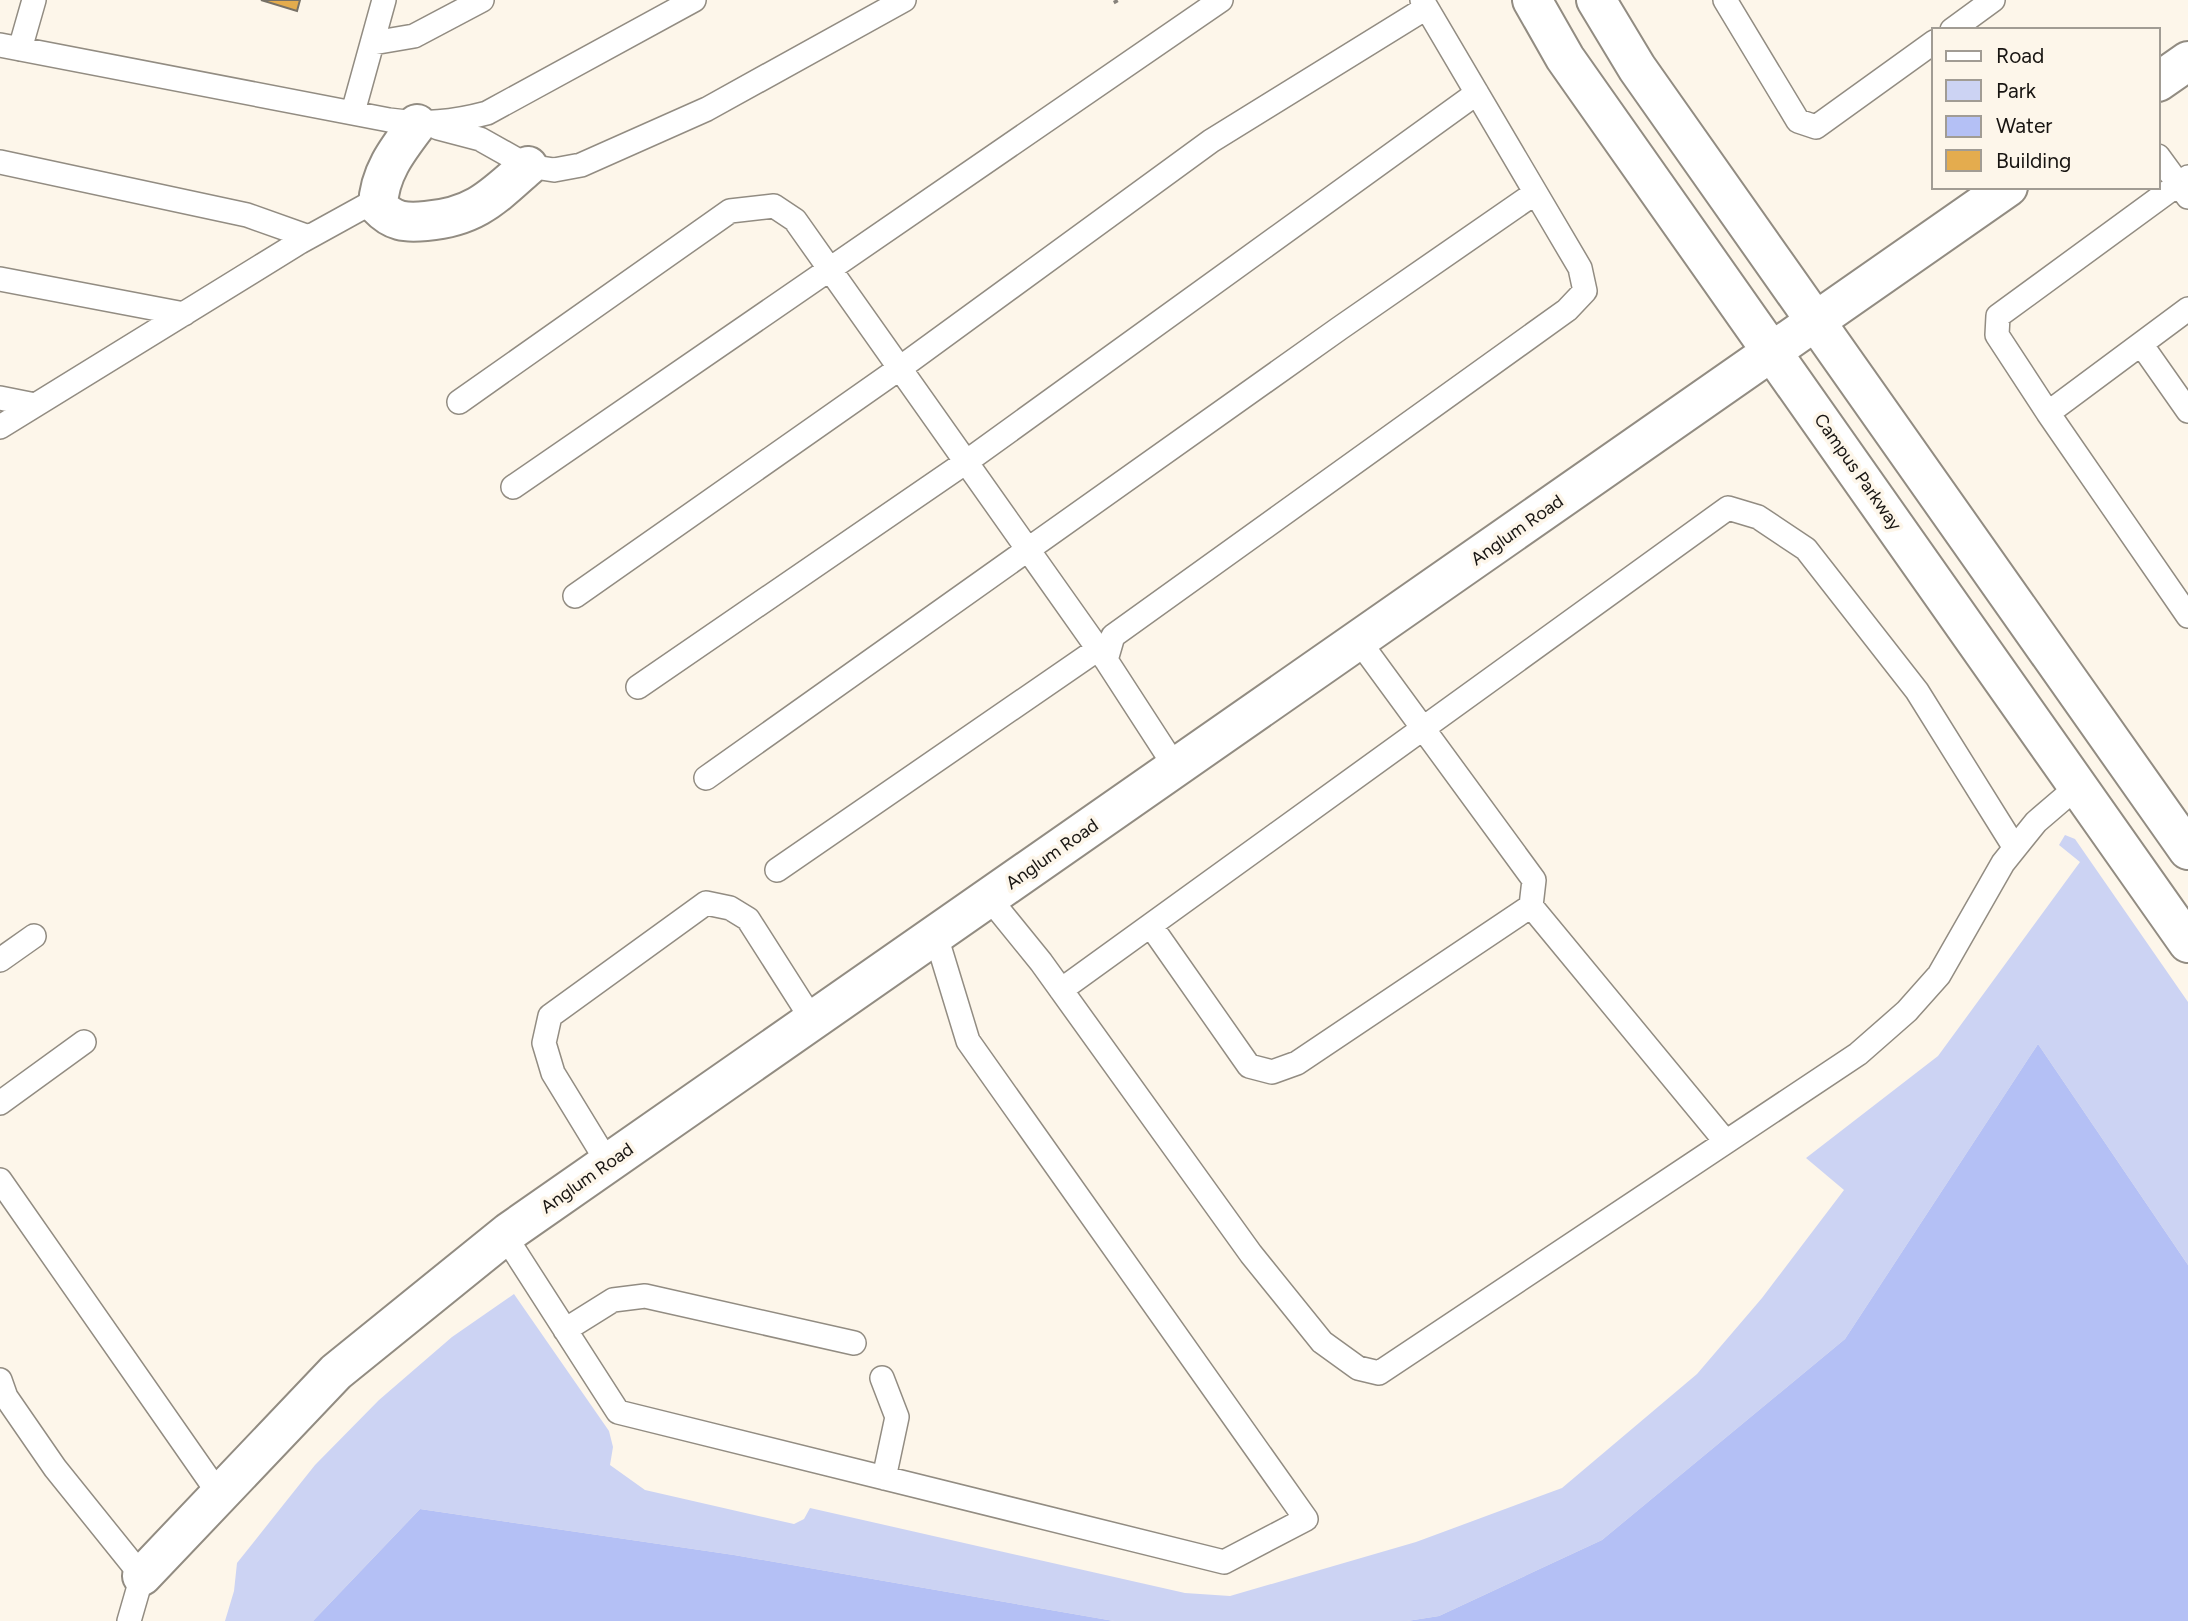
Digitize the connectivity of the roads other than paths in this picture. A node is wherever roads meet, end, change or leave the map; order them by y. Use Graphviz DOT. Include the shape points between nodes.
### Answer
graph roads {
  1 [pos="34,0"];
  2 [pos="384,0"];
  3 [pos="482,0"];
  4 [pos="694,0"];
  5 [pos="904,0"];
  6 [pos="1221,0"];
  7 [pos="1532,0"];
  8 [pos="1596,0"];
  9 [pos="1724,0"];
  10 [pos="1993,0"];
  11 [pos="1424,4"];
  12 [pos="1955,28"];
  13 [pos="373,43"];
  14 [pos="1932,43"];
  15 [pos="10,47"];
  16 [pos="2188,61"];
  17 [pos="2160,81"];
  18 [pos="1476,93"];
  19 [pos="353,112"];
  20 [pos="417,124"];
  21 [pos="2160,158"];
  22 [pos="0,162"];
  23 [pos="528,166"];
  24 [pos="2185,186"];
  25 [pos="2005,189"];
  26 [pos="1535,193"];
  27 [pos="378,199"];
  28 [pos="309,237"];
  29 [pos="829,268"];
  30 [pos="0,279"];
  31 [pos="2188,309"];
  32 [pos="184,314"];
  33 [pos="1818,321"];
  34 [pos="2141,344"];
  35 [pos="1774,352"];
  36 [pos="900,368"];
  37 [pos="0,398"];
  38 [pos="460,402"];
  39 [pos="36,405"];
  40 [pos="2188,411"];
  41 [pos="2048,413"];
  42 [pos="0,427"];
  43 [pos="966,462"];
  44 [pos="513,487"];
  45 [pos="1027,549"];
  46 [pos="575,596"];
  47 [pos="2188,616"];
  48 [pos="1359,641"];
  49 [pos="1102,654"];
  50 [pos="638,687"];
  51 [pos="1424,729"];
  52 [pos="1176,768"];
  53 [pos="706,778"];
  54 [pos="2078,786"];
  55 [pos="2015,848"];
  56 [pos="2188,850"];
  57 [pos="777,870"];
  58 [pos="989,898"];
  59 [pos="1531,906"];
  60 [pos="1151,926"];
  61 [pos="34,936"];
  62 [pos="936,936"];
  63 [pos="2188,943"];
  64 [pos="0,960"];
  65 [pos="1061,990"];
  66 [pos="813,1021"];
  67 [pos="84,1042"];
  68 [pos="0,1103"];
  69 [pos="1726,1142"];
  70 [pos="608,1163"];
  71 [pos="0,1180"];
  72 [pos="505,1236"];
  73 [pos="565,1330"];
  74 [pos="854,1343"];
  75 [pos="882,1378"];
  76 [pos="0,1380"];
  77 [pos="884,1478"];
  78 [pos="219,1494"];
  79 [pos="142,1576"];
  80 [pos="128,1621"];
  1 -- 15 [label="lane"];
  2 -- 13 [label="lane"];
  3 -- 13 [label="lane" via="414,36"];
  4 -- 20 [label="lane" via="488,113"];
  5 -- 23 [label="lane" via="707,109 581,165 554,170"];
  6 -- 29 [label="lane"];
  7 -- 35 [label="street, Campus Parkway" via="1565,58"];
  8 -- 33 [label="street" via="1637,68"];
  9 -- 14 [label="lane" via="1798,121 1816,127"];
  10 -- 12 [label="lane"];
  11 -- 18 [label="lane"];
  11 -- 36 [label="lane" via="1211,141"];
  13 -- 19 [label="lane"];
  15 -- 19 [label="lane"];
  16 -- 17 [label="street"];
  18 -- 26 [label="lane"];
  18 -- 43 [label="lane"];
  19 -- 20 [label="lane"];
  20 -- 23 [label="lane" via="481,139"];
  20 -- 27 [label="street" via="391,159"];
  21 -- 24 [label="lane"];
  22 -- 28 [label="lane" via="247,215"];
  23 -- 27 [label="street" via="487,202 455,219 408,223 390,218 378,206"];
  24 -- 41 [label="lane" via="1998,316 1997,335"];
  25 -- 33 [label="street, Anglum Road"];
  26 -- 45 [label="lane"];
  26 -- 49 [label="lane" via="1580,268 1585,291 1567,310 1113,636"];
  27 -- 28 [label="lane"];
  28 -- 32 [label="lane"];
  29 -- 36 [label="lane"];
  29 -- 38 [label="lane" via="795,220 774,206 730,211"];
  29 -- 44 [label="lane"];
  30 -- 32 [label="lane"];
  31 -- 34 [label="lane"];
  32 -- 39 [label="lane"];
  33 -- 35 [label="street, Anglum Road"];
  33 -- 56 [label="street"];
  34 -- 40 [label="lane"];
  34 -- 41 [label="lane"];
  35 -- 48 [label="street, Anglum Road"];
  35 -- 54 [label="street, Campus Parkway"];
  36 -- 43 [label="lane"];
  36 -- 46 [label="lane"];
  37 -- 39 [label="lane"];
  39 -- 42 [label="lane"];
  41 -- 47 [label="lane"];
  43 -- 45 [label="lane"];
  43 -- 50 [label="lane"];
  45 -- 49 [label="lane"];
  45 -- 53 [label="lane"];
  48 -- 51 [label="lane"];
  48 -- 52 [label="street, Anglum Road"];
  49 -- 52 [label="lane"];
  49 -- 57 [label="lane"];
  51 -- 55 [label="lane" via="1728,508 1742,510 1806,549 1916,691"];
  51 -- 59 [label="lane" via="1534,880"];
  51 -- 60 [label="lane"];
  52 -- 58 [label="street, Anglum Road"];
  54 -- 55 [label="lane" via="2036,822"];
  54 -- 63 [label="street, Campus Parkway"];
  55 -- 69 [label="lane" via="1939,975 1907,1011 1858,1054"];
  58 -- 62 [label="street, Anglum Road"];
  58 -- 65 [label="lane"];
  59 -- 60 [label="lane" via="1297,1063 1272,1073 1249,1066"];
  59 -- 69 [label="lane"];
  60 -- 65 [label="lane"];
  61 -- 64 [label="lane"];
  62 -- 66 [label="street, Anglum Road"];
  62 -- 77 [label="lane" via="968,1041 1306,1519 1224,1562"];
  65 -- 69 [label="lane" via="1251,1254 1322,1342 1358,1368 1379,1373"];
  66 -- 70 [label="street, Anglum Road"];
  66 -- 70 [label="lane" via="748,919 730,908 706,904 550,1016 544,1043 553,1073"];
  67 -- 68 [label="lane"];
  70 -- 72 [label="street, Anglum Road"];
  71 -- 78 [label="lane"];
  72 -- 73 [label="lane"];
  72 -- 78 [label="street, Anglum Road" via="335,1372"];
  73 -- 74 [label="lane" via="613,1300 645,1296"];
  73 -- 77 [label="lane" via="618,1412"];
  75 -- 77 [label="lane" via="897,1417"];
  76 -- 79 [label="lane" via="6,1397 55,1468"];
  78 -- 79 [label="street, Anglum Road"];
  79 -- 80 [label="lane"];
}
